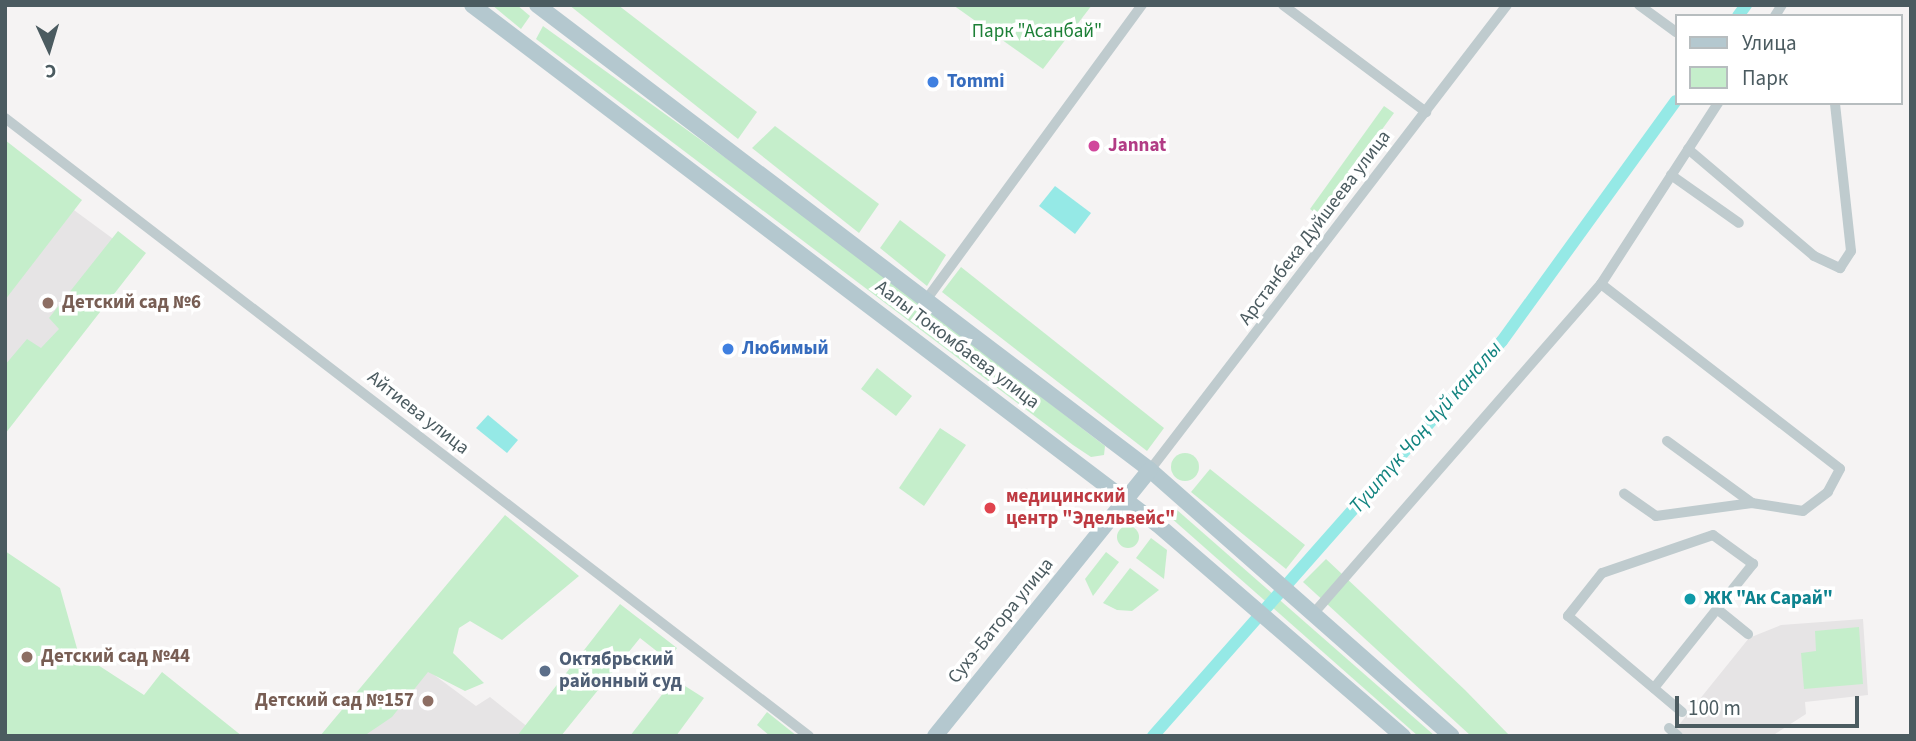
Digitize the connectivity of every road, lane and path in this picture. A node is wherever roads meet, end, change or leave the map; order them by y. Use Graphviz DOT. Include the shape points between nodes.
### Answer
graph roads {
  1 [pos="472,5"];
  2 [pos="537,5"];
  3 [pos="1142,5"];
  4 [pos="1283,5"];
  5 [pos="1507,5"];
  6 [pos="1639,5"];
  7 [pos="1674,31"];
  8 [pos="1717,105"];
  9 [pos="1835,105"];
  10 [pos="1426,112"];
  11 [pos="5,118"];
  12 [pos="1688,149"];
  13 [pos="1671,175"];
  14 [pos="1739,223"];
  15 [pos="1601,284"];
  16 [pos="926,300"];
  17 [pos="1667,441"];
  18 [pos="1150,470"];
  19 [pos="1623,494"];
  20 [pos="1124,498"];
  21 [pos="1752,503"];
  22 [pos="1717,609"];
  23 [pos="1308,610"];
  24 [pos="1748,634"];
  25 [pos="1654,688"];
  26 [pos="1682,712"];
  27 [pos="809,736"];
  28 [pos="936,736"];
  29 [pos="1403,736"];
  30 [pos="1452,736"];
  1 -- 20 [label="main road, Аалы Токомбаева улица"];
  2 -- 16 [label="main road, Аалы Токомбаева улица"];
  3 -- 16 [label="street"];
  4 -- 10 [label="street"];
  5 -- 10 [label="street, Арстанбека Дуйшеева улица"];
  6 -- 7 [label="street"];
  8 -- 12 [label="street"];
  9 -- 12 [label="street" via="1851,251 1840,268 1814,256"];
  10 -- 18 [label="street, Арстанбека Дуйшеева улица"];
  11 -- 27 [label="street, Айтиева улица"];
  12 -- 13 [label="street"];
  13 -- 14 [label="street"];
  13 -- 15 [label="street"];
  15 -- 21 [label="street" via="1840,469 1838,481 1812,508"];
  15 -- 23 [label="street"];
  16 -- 18 [label="main road, Аалы Токомбаева улица"];
  17 -- 21 [label="street"];
  18 -- 20 [label="main road, Сухэ-Батора улица"];
  18 -- 23 [label="main road, Аалы Токомбаева улица"];
  19 -- 21 [label="street" via="1656,516"];
  20 -- 28 [label="main road, Сухэ-Батора улица"];
  20 -- 29 [label="main road, Аалы Токомбаева улица" via="1249,599"];
  22 -- 24 [label="street"];
  22 -- 25 [label="street"];
  22 -- 25 [label="street" via="1753,564 1713,535 1602,573 1568,616"];
  23 -- 30 [label="main road, Аалы Токомбаева улица"];
  25 -- 26 [label="street"];
}
